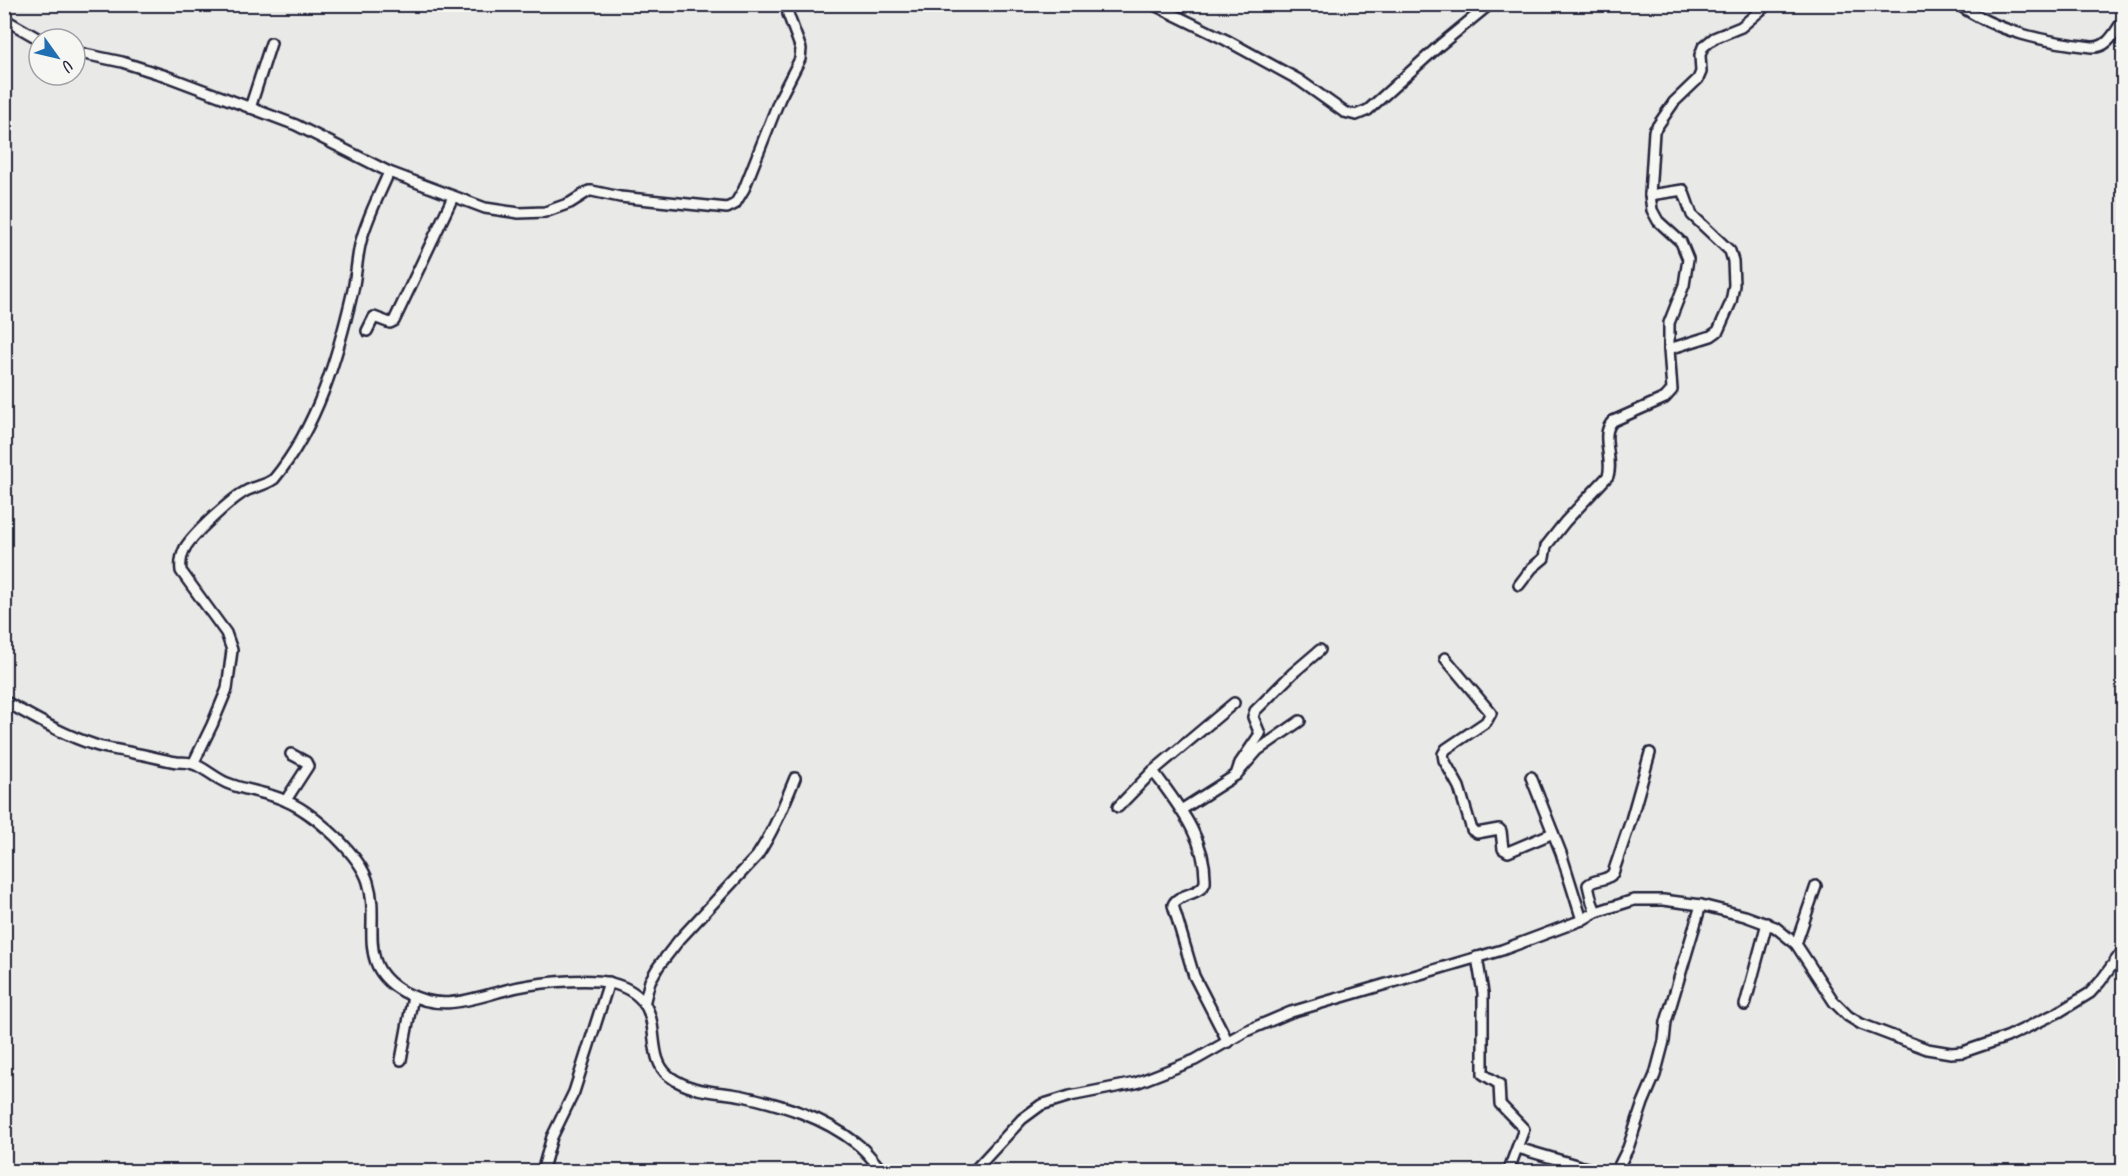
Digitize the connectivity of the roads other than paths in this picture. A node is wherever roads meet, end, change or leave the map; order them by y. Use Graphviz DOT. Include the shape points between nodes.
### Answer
graph roads {
  1 [pos="790,4"];
  2 [pos="1152,4"];
  3 [pos="1490,4"];
  4 [pos="1768,4"];
  5 [pos="1958,4"];
  6 [pos="2124,20"];
  7 [pos="5,21"];
  8 [pos="27,33"];
  9 [pos="271,43"];
  10 [pos="87,54"];
  11 [pos="250,108"];
  12 [pos="389,172"];
  13 [pos="1650,195"];
  14 [pos="453,196"];
  15 [pos="368,332"];
  16 [pos="1669,349"];
  17 [pos="1519,585"];
  18 [pos="1320,650"];
  19 [pos="1444,658"];
  20 [pos="4,701"];
  21 [pos="1234,703"];
  22 [pos="1300,721"];
  23 [pos="1650,753"];
  24 [pos="291,754"];
  25 [pos="193,764"];
  26 [pos="1154,771"];
  27 [pos="1236,775"];
  28 [pos="1531,777"];
  29 [pos="795,778"];
  30 [pos="286,801"];
  31 [pos="1118,807"];
  32 [pos="1181,810"];
  33 [pos="1553,833"];
  34 [pos="1816,886"];
  35 [pos="1701,905"];
  36 [pos="1596,912"];
  37 [pos="1582,920"];
  38 [pos="1767,923"];
  39 [pos="1796,944"];
  40 [pos="2124,949"];
  41 [pos="1477,957"];
  42 [pos="609,982"];
  43 [pos="413,996"];
  44 [pos="644,1004"];
  45 [pos="1745,1005"];
  46 [pos="1228,1042"];
  47 [pos="401,1060"];
  48 [pos="1518,1148"];
  49 [pos="542,1172"];
  50 [pos="883,1172"];
  51 [pos="973,1172"];
  52 [pos="1508,1172"];
  53 [pos="1599,1172"];
  54 [pos="1616,1172"];
  1 -- 14 [label="street" via="788,14 801,49 800,59 735,204 720,208 589,191 560,208 519,213 485,208"];
  2 -- 3 [label="street" via="1299,80 1353,116 1368,110"];
  4 -- 13 [label="street" via="1741,27 1703,47 1698,79 1674,102 1654,131"];
  5 -- 6 [label="street" via="1990,24 2097,48 2107,42"];
  7 -- 8 [label="street"];
  9 -- 11 [label="street"];
  10 -- 11 [label="street" via="166,76"];
  11 -- 12 [label="street" via="296,125"];
  12 -- 14 [label="street"];
  12 -- 25 [label="street" via="367,221 342,335 312,418 274,478 229,504 194,536 182,555 181,571 226,633 232,650 227,689"];
  13 -- 16 [label="street" via="1658,221 1679,238 1688,259 1684,285 1670,323"];
  13 -- 16 [label="street" via="1683,190 1692,215 1729,249 1733,261 1733,295 1721,327 1711,336"];
  14 -- 15 [label="street" via="394,321 374,318"];
  16 -- 17 [label="street" via="1671,390 1665,398 1609,425 1608,476 1565,522 1546,546 1544,558"];
  18 -- 27 [label="street" via="1255,711 1253,717 1260,734"];
  19 -- 33 [label="street" via="1490,711 1486,722 1443,754 1459,787 1472,830 1477,833 1499,829 1503,849 1508,852"];
  20 -- 25 [label="street" via="95,746"];
  21 -- 26 [label="street"];
  22 -- 27 [label="street" via="1258,750"];
  23 -- 36 [label="street" via="1613,873 1588,885"];
  24 -- 30 [label="street" via="308,766"];
  25 -- 30 [label="street" via="229,784"];
  26 -- 31 [label="street"];
  26 -- 32 [label="street"];
  27 -- 32 [label="street"];
  28 -- 33 [label="street"];
  29 -- 44 [label="street" via="776,824 757,856 658,967"];
  30 -- 43 [label="street" via="312,816 359,863 369,883 377,968 386,979"];
  32 -- 46 [label="street" via="1200,844 1206,883 1173,905 1194,976"];
  33 -- 37 [label="street"];
  34 -- 39 [label="street"];
  35 -- 36 [label="street" via="1645,898"];
  35 -- 38 [label="street"];
  35 -- 54 [label="street" via="1666,1022 1655,1075"];
  36 -- 37 [label="street"];
  37 -- 41 [label="street"];
  38 -- 39 [label="street"];
  38 -- 45 [label="street"];
  39 -- 40 [label="street" via="1834,1002 1848,1016 1927,1049 1951,1053 2007,1037 2059,1012 2090,993"];
  41 -- 46 [label="street" via="1291,1012"];
  41 -- 48 [label="street" via="1483,987 1483,1074 1499,1084 1501,1105 1524,1128"];
  42 -- 43 [label="street" via="539,984 460,1003 445,1004"];
  42 -- 44 [label="street" via="632,992"];
  42 -- 49 [label="street" via="574,1092 552,1137"];
  43 -- 47 [label="street"];
  44 -- 50 [label="street" via="651,1017 657,1058 669,1075 702,1091 741,1096 816,1119 856,1143"];
  46 -- 51 [label="street" via="1136,1083 1041,1105 1022,1119"];
  48 -- 52 [label="street"];
  48 -- 53 [label="street"];
}
